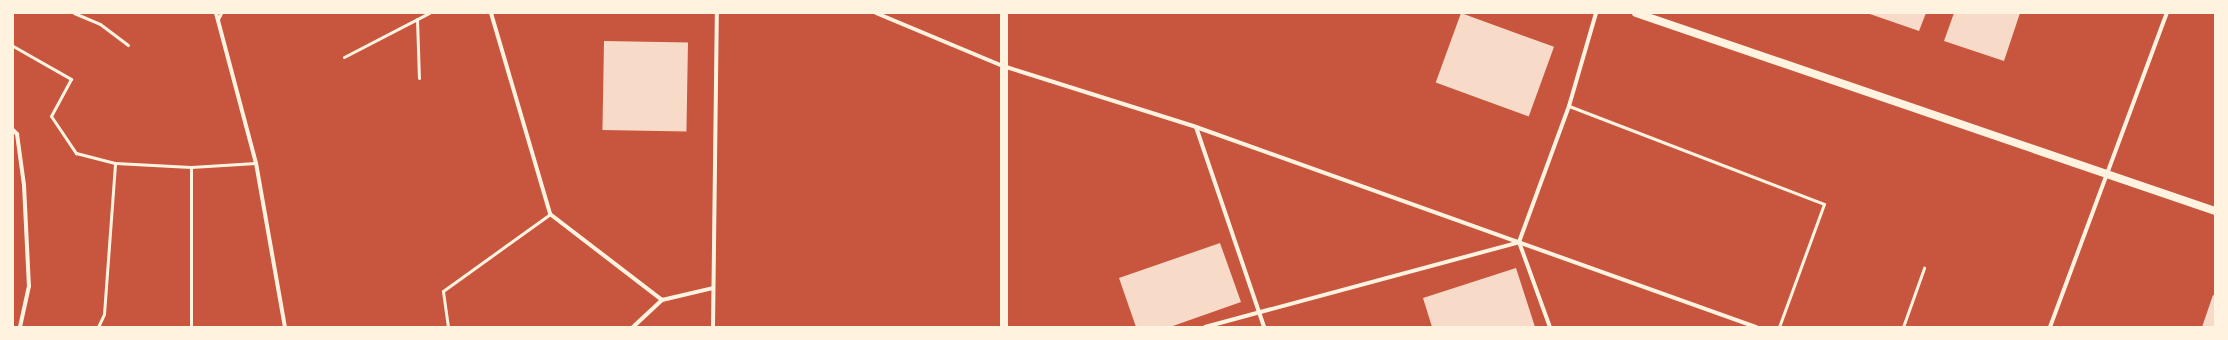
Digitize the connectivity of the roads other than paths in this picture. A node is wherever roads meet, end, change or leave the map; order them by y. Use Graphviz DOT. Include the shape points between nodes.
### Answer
graph roads {
  1 [pos="74,13"];
  2 [pos="216,13"];
  3 [pos="221,13"];
  4 [pos="429,13"];
  5 [pos="491,13"];
  6 [pos="717,13"];
  7 [pos="876,13"];
  8 [pos="1004,13"];
  9 [pos="1596,13"];
  10 [pos="1636,13"];
  11 [pos="2167,13"];
  12 [pos="417,18"];
  13 [pos="218,19"];
  14 [pos="128,45"];
  15 [pos="13,46"];
  16 [pos="344,58"];
  17 [pos="1003,66"];
  18 [pos="419,78"];
  19 [pos="1568,106"];
  20 [pos="1196,127"];
  21 [pos="13,130"];
  22 [pos="115,163"];
  23 [pos="256,163"];
  24 [pos="191,167"];
  25 [pos="2108,175"];
  26 [pos="2215,211"];
  27 [pos="550,214"];
  28 [pos="1519,242"];
  29 [pos="1924,268"];
  30 [pos="713,288"];
  31 [pos="662,300"];
  32 [pos="1259,311"];
  33 [pos="20,327"];
  34 [pos="98,327"];
  35 [pos="191,327"];
  36 [pos="285,327"];
  37 [pos="448,327"];
  38 [pos="633,327"];
  39 [pos="713,327"];
  40 [pos="1004,327"];
  41 [pos="1205,327"];
  42 [pos="1264,327"];
  43 [pos="1550,327"];
  44 [pos="1756,327"];
  45 [pos="1778,327"];
  46 [pos="1903,327"];
  47 [pos="2050,327"];
  1 -- 14 [label="lane" via="100,24"];
  2 -- 13 [label="street"];
  3 -- 13 [label="lane"];
  4 -- 12 [label="lane"];
  5 -- 27 [label="street"];
  6 -- 30 [label="street"];
  7 -- 17 [label="street"];
  8 -- 17 [label="main road"];
  9 -- 19 [label="street"];
  10 -- 25 [label="main road"];
  11 -- 25 [label="street"];
  12 -- 16 [label="lane"];
  12 -- 18 [label="lane"];
  13 -- 23 [label="street"];
  15 -- 22 [label="lane" via="70,79 51,116 76,153"];
  17 -- 20 [label="street"];
  17 -- 40 [label="main road"];
  19 -- 28 [label="street"];
  19 -- 45 [label="lane" via="1824,204"];
  20 -- 28 [label="street"];
  20 -- 32 [label="street"];
  21 -- 33 [label="street" via="17,134 24,185 30,286"];
  22 -- 24 [label="lane"];
  22 -- 34 [label="lane" via="104,314"];
  23 -- 24 [label="lane"];
  23 -- 36 [label="street"];
  24 -- 35 [label="lane"];
  25 -- 26 [label="main road"];
  25 -- 47 [label="street"];
  27 -- 31 [label="street"];
  27 -- 37 [label="lane" via="443,291"];
  28 -- 32 [label="street"];
  28 -- 43 [label="street"];
  28 -- 44 [label="street"];
  29 -- 46 [label="lane"];
  30 -- 31 [label="street"];
  30 -- 39 [label="street"];
  31 -- 38 [label="street"];
  32 -- 41 [label="street"];
  32 -- 42 [label="street"];
}
